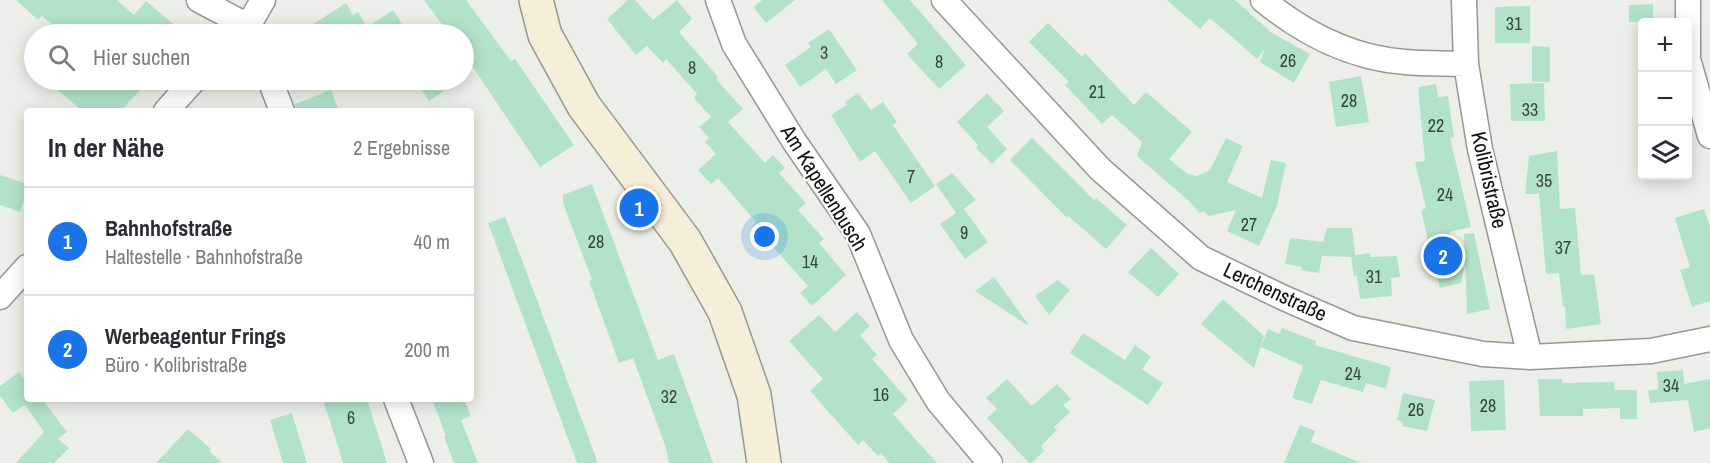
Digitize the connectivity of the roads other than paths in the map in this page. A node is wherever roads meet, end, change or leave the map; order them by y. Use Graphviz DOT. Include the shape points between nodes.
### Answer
graph roads {
  1 [pos="199,0"];
  2 [pos="263,0"];
  3 [pos="536,0"];
  4 [pos="718,0"];
  5 [pos="944,0"];
  6 [pos="1263,0"];
  7 [pos="1464,0"];
  8 [pos="1688,0"];
  9 [pos="234,24"];
  10 [pos="250,24"];
  11 [pos="1466,64"];
  12 [pos="186,90"];
  13 [pos="274,90"];
  14 [pos="169,108"];
  15 [pos="281,108"];
  16 [pos="1710,136"];
  17 [pos="24,270"];
  18 [pos="0,297"];
  19 [pos="1710,339"];
  20 [pos="1530,357"];
  21 [pos="397,402"];
  22 [pos="421,463"];
  23 [pos="764,463"];
  24 [pos="990,463"];
  1 -- 9 [label="street"];
  2 -- 10 [label="street"];
  3 -- 23 [label="street" via="545,35 584,106 685,241 725,312 754,395"];
  4 -- 24 [label="street, Am Kapellenbusch" via="734,44 858,234 901,340 938,401"];
  5 -- 20 [label="street, Lerchenstraße" via="1100,169 1201,258 1353,328 1483,354"];
  6 -- 11 [label="street" via="1286,19 1353,51 1404,62"];
  7 -- 11 [label="street, Kolibristraße"];
  8 -- 16 [label="street" via="1688,59"];
  11 -- 20 [label="street, Kolibristraße" via="1480,149"];
  12 -- 14 [label="street"];
  13 -- 15 [label="street"];
  17 -- 18 [label="street"];
  19 -- 20 [label="street, Lerchenstraße" via="1651,351"];
  21 -- 22 [label="street"];
}
